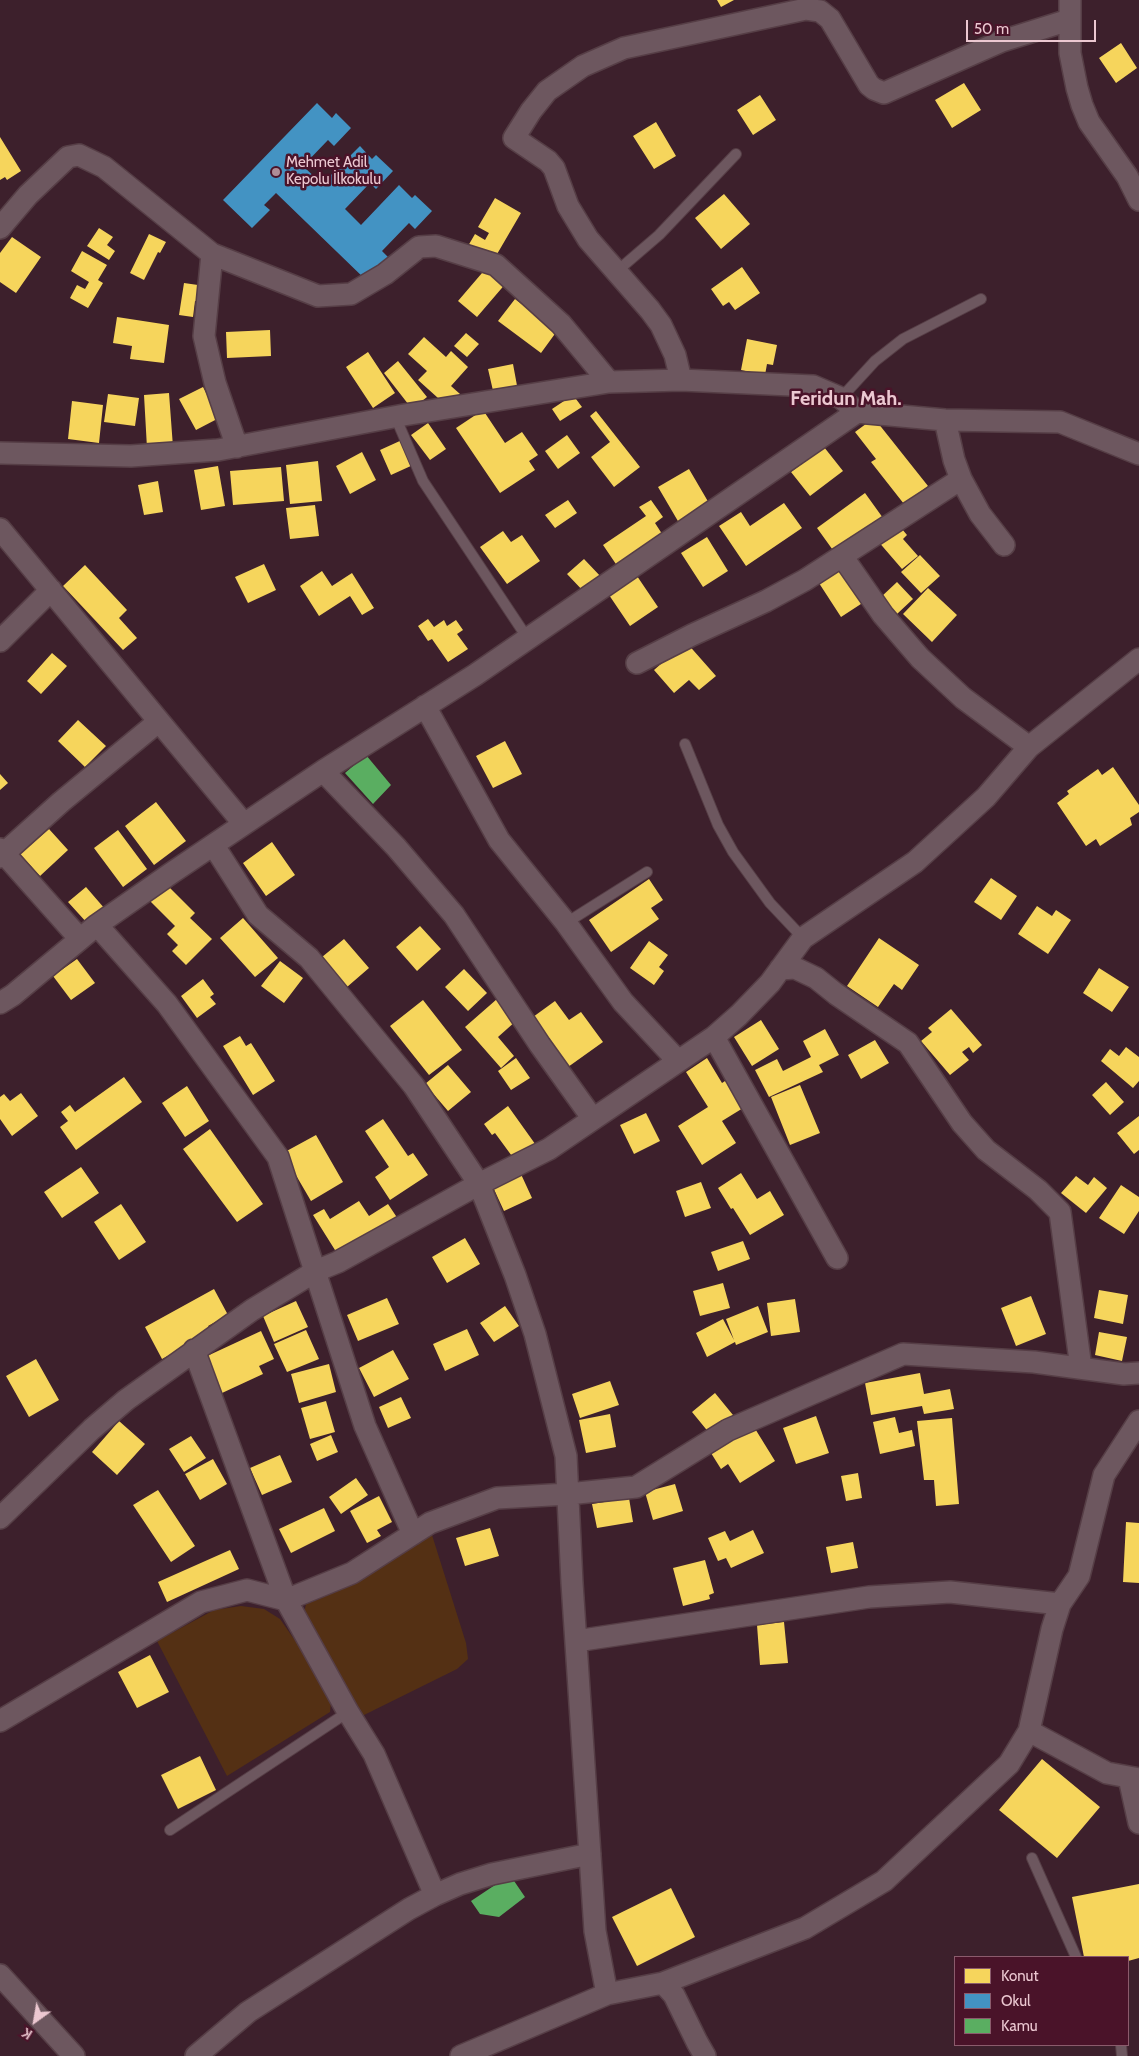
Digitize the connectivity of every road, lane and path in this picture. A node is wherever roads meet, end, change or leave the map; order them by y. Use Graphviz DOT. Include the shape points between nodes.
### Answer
graph roads {
  1 [pos="1070,10"];
  2 [pos="736,154"];
  3 [pos="1139,200"];
  4 [pos="0,228"];
  5 [pos="212,254"];
  6 [pos="616,272"];
  7 [pos="981,299"];
  8 [pos="680,380"];
  9 [pos="609,382"];
  10 [pos="841,398"];
  11 [pos="857,412"];
  12 [pos="395,416"];
  13 [pos="945,420"];
  14 [pos="238,447"];
  15 [pos="0,453"];
  16 [pos="1139,454"];
  17 [pos="961,479"];
  18 [pos="0,529"];
  19 [pos="1004,545"];
  20 [pos="842,556"];
  21 [pos="51,590"];
  22 [pos="528,639"];
  23 [pos="0,641"];
  24 [pos="1139,659"];
  25 [pos="637,663"];
  26 [pos="426,706"];
  27 [pos="158,722"];
  28 [pos="685,744"];
  29 [pos="1029,747"];
  30 [pos="323,771"];
  31 [pos="244,824"];
  32 [pos="214,846"];
  33 [pos="2,853"];
  34 [pos="647,872"];
  35 [pos="566,923"];
  36 [pos="98,925"];
  37 [pos="803,938"];
  38 [pos="80,940"];
  39 [pos="780,969"];
  40 [pos="0,1003"];
  41 [pos="714,1037"];
  42 [pos="678,1062"];
  43 [pos="593,1119"];
  44 [pos="479,1184"];
  45 [pos="837,1258"];
  46 [pos="316,1271"];
  47 [pos="194,1350"];
  48 [pos="1081,1368"];
  49 [pos="1139,1372"];
  50 [pos="1139,1421"];
  51 [pos="568,1494"];
  52 [pos="0,1518"];
  53 [pos="412,1534"];
  54 [pos="286,1600"];
  55 [pos="1060,1604"];
  56 [pos="576,1641"];
  57 [pos="348,1712"];
  58 [pos="0,1721"];
  59 [pos="1029,1731"];
  60 [pos="1134,1778"];
  61 [pos="1139,1823"];
  62 [pos="170,1830"];
  63 [pos="590,1854"];
  64 [pos="1032,1858"];
  65 [pos="435,1894"];
  66 [pos="1076,1956"];
  67 [pos="0,1975"];
  68 [pos="663,1983"];
  69 [pos="607,1994"];
  70 [pos="74,2056"];
  71 [pos="196,2056"];
  72 [pos="461,2056"];
  73 [pos="705,2056"];
  1 -- 3 [label="street" via="1070,53 1082,105"];
  1 -- 6 [label="street" via="884,93 869,85 826,14 813,9 624,48 583,66 547,91 514,138 554,168 578,223 598,253"];
  2 -- 6 [label="lane" via="659,234"];
  4 -- 5 [label="street" via="68,157 79,155 104,167"];
  5 -- 9 [label="street" via="318,296 351,294 385,274 419,247 436,246 496,266 561,324"];
  5 -- 14 [label="street" via="204,336 215,383"];
  6 -- 8 [label="street" via="661,325 675,355"];
  7 -- 10 [label="lane" via="903,340 875,361"];
  8 -- 9 [label="street"];
  8 -- 10 [label="street" via="813,386"];
  9 -- 12 [label="street"];
  10 -- 11 [label="street"];
  11 -- 13 [label="street"];
  11 -- 22 [label="street"];
  12 -- 14 [label="street"];
  12 -- 22 [label="lane" via="423,480"];
  13 -- 16 [label="street" via="1060,422"];
  13 -- 17 [label="street"];
  14 -- 15 [label="street" via="132,456"];
  17 -- 19 [label="street" via="980,514"];
  17 -- 20 [label="street"];
  18 -- 21 [label="street"];
  20 -- 25 [label="street" via="766,601"];
  20 -- 29 [label="street" via="883,615 920,658 963,698"];
  21 -- 23 [label="street"];
  21 -- 27 [label="street"];
  22 -- 26 [label="street"];
  24 -- 29 [label="street"];
  26 -- 30 [label="street"];
  26 -- 35 [label="street" via="499,840"];
  27 -- 31 [label="street"];
  27 -- 33 [label="street"];
  28 -- 37 [label="lane" via="718,825 733,852 770,903"];
  29 -- 37 [label="street" via="986,797 915,862"];
  30 -- 31 [label="street"];
  30 -- 43 [label="street" via="396,847 454,915"];
  31 -- 32 [label="street"];
  32 -- 36 [label="street"];
  32 -- 44 [label="street" via="258,915 309,958 414,1086"];
  33 -- 38 [label="street"];
  34 -- 35 [label="lane"];
  35 -- 42 [label="street" via="623,1002"];
  36 -- 38 [label="street"];
  36 -- 46 [label="street" via="167,1004 278,1157"];
  37 -- 39 [label="street"];
  38 -- 40 [label="street"];
  39 -- 41 [label="street" via="739,1015"];
  39 -- 48 [label="street" via="795,968 816,978 908,1043 962,1123 986,1150 1038,1190 1060,1212"];
  41 -- 42 [label="street"];
  41 -- 45 [label="street"];
  42 -- 43 [label="street"];
  43 -- 44 [label="street" via="549,1149"];
  44 -- 46 [label="street"];
  44 -- 51 [label="street" via="535,1334 566,1456"];
  46 -- 47 [label="street"];
  46 -- 53 [label="street" via="365,1426"];
  47 -- 52 [label="street" via="119,1406"];
  47 -- 54 [label="street"];
  48 -- 49 [label="street" via="1124,1374"];
  48 -- 51 [label="street" via="903,1354 728,1430 636,1487"];
  50 -- 55 [label="street" via="1104,1475 1079,1576"];
  51 -- 53 [label="street" via="497,1498 430,1523"];
  51 -- 56 [label="street"];
  53 -- 54 [label="street" via="352,1573"];
  54 -- 57 [label="street"];
  54 -- 58 [label="street" via="247,1590 202,1602"];
  55 -- 56 [label="street" via="950,1592 869,1596"];
  55 -- 59 [label="street"];
  56 -- 63 [label="street"];
  57 -- 62 [label="lane"];
  57 -- 65 [label="street" via="374,1754"];
  59 -- 60 [label="street" via="1098,1769"];
  59 -- 68 [label="street" via="1009,1764 884,1881 805,1928"];
  60 -- 61 [label="street"];
  63 -- 65 [label="street" via="492,1874"];
  63 -- 69 [label="street" via="595,1930"];
  64 -- 66 [label="lane"];
  65 -- 71 [label="street" via="248,2012"];
  67 -- 70 [label="street"];
  68 -- 69 [label="street"];
  68 -- 73 [label="street" via="674,1995"];
  69 -- 72 [label="street"];
}
